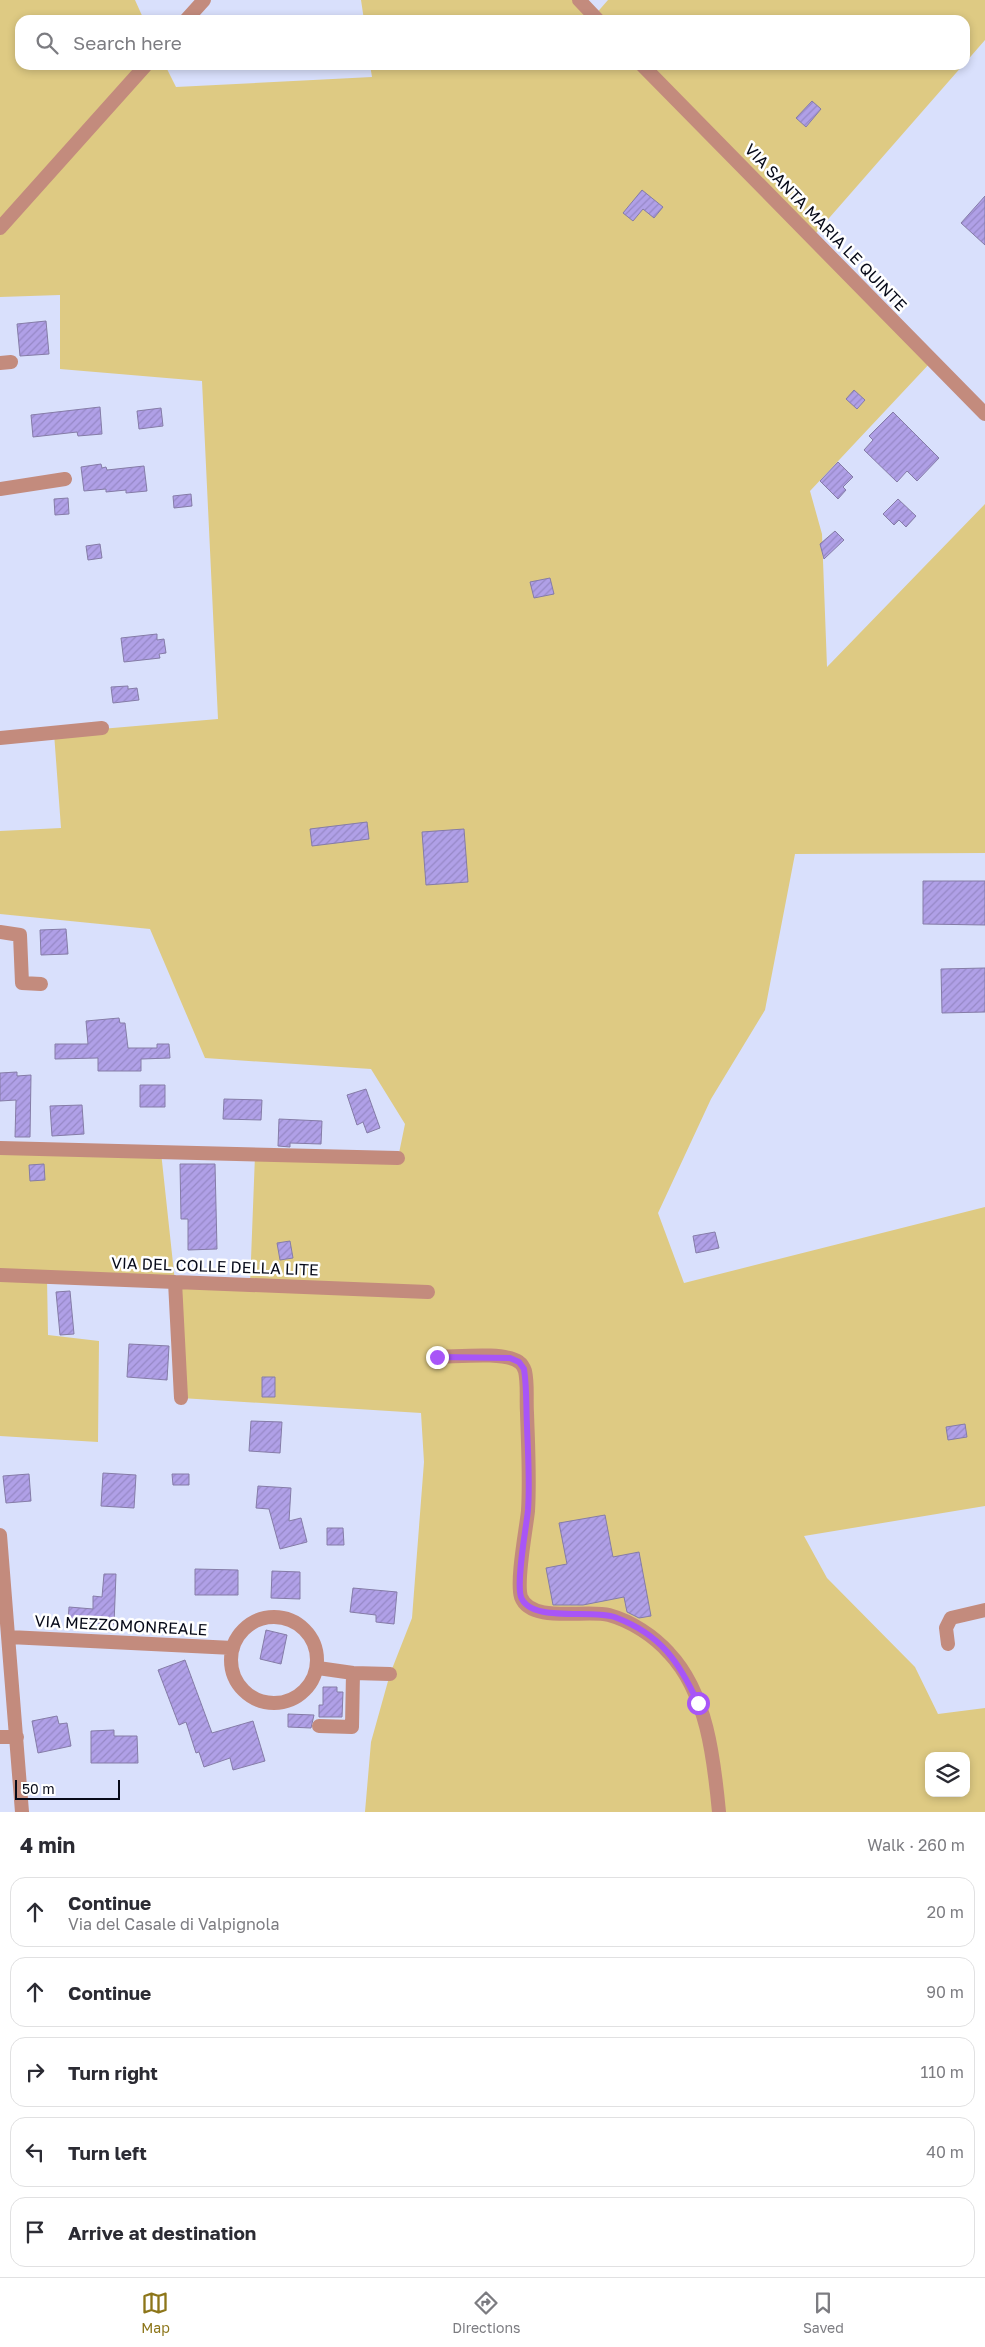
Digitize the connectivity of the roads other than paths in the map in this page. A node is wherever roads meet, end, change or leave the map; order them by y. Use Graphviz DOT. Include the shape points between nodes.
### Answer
graph roads {
  1 [pos="204,0"];
  2 [pos="579,0"];
  3 [pos="190,15"];
  4 [pos="593,15"];
  5 [pos="142,70"];
  6 [pos="647,70"];
  7 [pos="0,228"];
  8 [pos="985,414"];
  9 [pos="65,480"];
  10 [pos="0,489"];
  11 [pos="102,728"];
  12 [pos="0,738"];
  13 [pos="0,932"];
  14 [pos="41,984"];
  15 [pos="0,1148"];
  16 [pos="398,1158"];
  17 [pos="0,1275"];
  18 [pos="174,1282"];
  19 [pos="428,1292"];
  20 [pos="437,1357"];
  21 [pos="181,1398"];
  22 [pos="0,1534"];
  23 [pos="985,1610"];
  24 [pos="9,1637"];
  25 [pos="948,1644"];
  26 [pos="232,1648"];
  27 [pos="318,1668"];
  28 [pos="353,1672"];
  29 [pos="390,1674"];
  30 [pos="318,1726"];
  31 [pos="0,1737"];
  32 [pos="16,1737"];
  33 [pos="22,1812"];
  34 [pos="719,1812"];
  1 -- 3 [label="street"];
  2 -- 4 [label="street"];
  5 -- 7 [label="street"];
  6 -- 8 [label="street, VIA SANTA MARIA LE QUINTE"];
  9 -- 10 [label="street"];
  11 -- 12 [label="street"];
  13 -- 14 [label="street" via="20,935 22,983"];
  15 -- 16 [label="street"];
  17 -- 18 [label="street, VIA DEL COLLE DELLA LITE"];
  18 -- 19 [label="street, VIA DEL COLLE DELLA LITE"];
  18 -- 21 [label="street"];
  20 -- 34 [label="street" via="510,1358 524,1369 529,1496 520,1579 522,1600 542,1612 598,1613 618,1618 657,1641 670,1654 698,1703 705,1725"];
  22 -- 24 [label="street"];
  23 -- 25 [label="street" via="951,1618 946,1628"];
  24 -- 26 [label="street, VIA MEZZOMONREALE"];
  24 -- 32 [label="street"];
  26 -- 27 [label="street" via="247,1626 271,1617 284,1618 307,1631 318,1654"];
  26 -- 27 [label="street" via="234,1676 241,1688 265,1703 293,1700 313,1681"];
  27 -- 28 [label="street"];
  28 -- 29 [label="street"];
  28 -- 30 [label="street" via="352,1727"];
  31 -- 32 [label="street"];
  32 -- 33 [label="street"];
}
